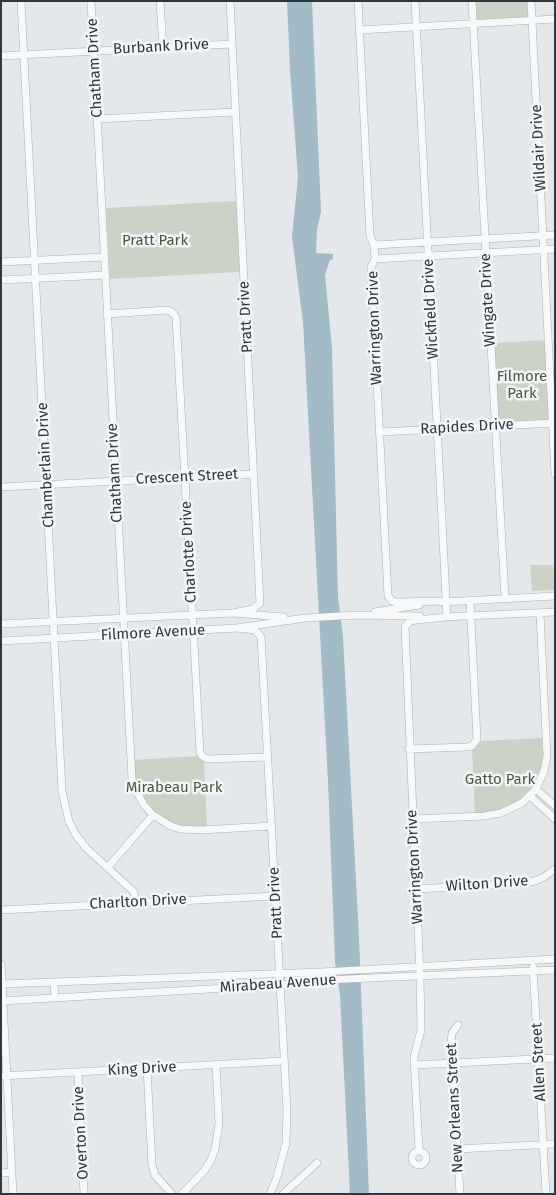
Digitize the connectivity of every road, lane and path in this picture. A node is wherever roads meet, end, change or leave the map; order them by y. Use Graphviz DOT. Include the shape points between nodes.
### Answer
graph roads {
  1 [pos="21,1"];
  2 [pos="91,1"];
  3 [pos="160,1"];
  4 [pos="230,1"];
  5 [pos="358,1"];
  6 [pos="414,1"];
  7 [pos="472,1"];
  8 [pos="531,1"];
  9 [pos="555,19"];
  10 [pos="532,20"];
  11 [pos="473,24"];
  12 [pos="416,27"];
  13 [pos="359,30"];
  14 [pos="232,44"];
  15 [pos="162,48"];
  16 [pos="94,51"];
  17 [pos="23,55"];
  18 [pos="1,56"];
  19 [pos="235,112"];
  20 [pos="98,119"];
  21 [pos="555,235"];
  22 [pos="543,236"];
  23 [pos="485,239"];
  24 [pos="428,242"];
  25 [pos="374,245"];
  26 [pos="555,249"];
  27 [pos="544,250"];
  28 [pos="486,253"];
  29 [pos="428,256"];
  30 [pos="104,257"];
  31 [pos="375,258"];
  32 [pos="34,260"];
  33 [pos="1,262"];
  34 [pos="105,275"];
  35 [pos="36,279"];
  36 [pos="1,280"];
  37 [pos="107,314"];
  38 [pos="553,423"];
  39 [pos="495,426"];
  40 [pos="437,429"];
  41 [pos="380,432"];
  42 [pos="254,474"];
  43 [pos="555,474"];
  44 [pos="185,478"];
  45 [pos="116,481"];
  46 [pos="47,484"];
  47 [pos="1,487"];
  48 [pos="555,596"];
  49 [pos="505,598"];
  50 [pos="470,600"];
  51 [pos="446,601"];
  52 [pos="540,612"];
  53 [pos="555,612"];
  54 [pos="233,613"];
  55 [pos="358,614"];
  56 [pos="192,615"];
  57 [pos="470,616"];
  58 [pos="447,617"];
  59 [pos="123,618"];
  60 [pos="304,618"];
  61 [pos="54,622"];
  62 [pos="1,624"];
  63 [pos="237,628"];
  64 [pos="193,630"];
  65 [pos="124,634"];
  66 [pos="54,638"];
  67 [pos="1,641"];
  68 [pos="409,749"];
  69 [pos="268,757"];
  70 [pos="536,789"];
  71 [pos="530,796"];
  72 [pos="555,806"];
  73 [pos="153,816"];
  74 [pos="555,818"];
  75 [pos="412,819"];
  76 [pos="272,826"];
  77 [pos="108,867"];
  78 [pos="555,870"];
  79 [pos="417,889"];
  80 [pos="276,896"];
  81 [pos="136,902"];
  82 [pos="1,910"];
  83 [pos="555,959"];
  84 [pos="533,960"];
  85 [pos="1,964"];
  86 [pos="420,966"];
  87 [pos="555,970"];
  88 [pos="534,971"];
  89 [pos="279,973"];
  90 [pos="372,974"];
  91 [pos="234,975"];
  92 [pos="323,976"];
  93 [pos="420,976"];
  94 [pos="54,982"];
  95 [pos="2,984"];
  96 [pos="279,985"];
  97 [pos="234,987"];
  98 [pos="55,998"];
  99 [pos="2,1001"];
  100 [pos="458,1025"];
  101 [pos="3,1035"];
  102 [pos="555,1058"];
  103 [pos="538,1059"];
  104 [pos="283,1061"];
  105 [pos="452,1064"];
  106 [pos="4,1065"];
  107 [pos="216,1065"];
  108 [pos="414,1065"];
  109 [pos="147,1068"];
  110 [pos="78,1072"];
  111 [pos="4,1076"];
  112 [pos="5,1113"];
  113 [pos="555,1144"];
  114 [pos="543,1145"];
  115 [pos="458,1149"];
  116 [pos="419,1151"];
  117 [pos="317,1163"];
  118 [pos="12,1172"];
  119 [pos="1,1173"];
  120 [pos="13,1194"];
  121 [pos="84,1194"];
  122 [pos="172,1194"];
  123 [pos="182,1194"];
  124 [pos="270,1194"];
  125 [pos="283,1194"];
  126 [pos="460,1194"];
  127 [pos="546,1194"];
  1 -- 17 [label="street, Chamberlain Drive"];
  2 -- 16 [label="street, Chatham Drive"];
  3 -- 15 [label="street"];
  4 -- 14 [label="street, Pratt Drive"];
  5 -- 13 [label="street, Warrington Drive"];
  6 -- 12 [label="street, Wickfield Drive"];
  7 -- 11 [label="street, Wingate Drive"];
  8 -- 10 [label="street, Wildair Drive"];
  9 -- 10 [label="street"];
  10 -- 11 [label="street"];
  10 -- 22 [label="street, Wildair Drive"];
  11 -- 12 [label="street"];
  11 -- 23 [label="street, Wingate Drive"];
  12 -- 13 [label="street"];
  12 -- 24 [label="street, Wickfield Drive"];
  13 -- 25 [label="street, Warrington Drive" via="370,236"];
  14 -- 15 [label="street, Burbank Drive"];
  14 -- 19 [label="street, Pratt Drive"];
  15 -- 16 [label="street, Burbank Drive"];
  16 -- 17 [label="street, Burbank Drive"];
  16 -- 20 [label="street, Chatham Drive"];
  17 -- 18 [label="street, Burbank Drive"];
  17 -- 32 [label="street, Chamberlain Drive"];
  19 -- 20 [label="street"];
  19 -- 42 [label="street, Pratt Drive"];
  20 -- 30 [label="street, Chatham Drive"];
  21 -- 22 [label="street"];
  22 -- 23 [label="street"];
  22 -- 27 [label="street, Wildair Drive"];
  23 -- 24 [label="street"];
  23 -- 28 [label="street, Wingate Drive"];
  24 -- 25 [label="street"];
  24 -- 29 [label="street, Wickfield Drive"];
  25 -- 31 [label="street, Warrington Drive"];
  26 -- 27 [label="street"];
  27 -- 28 [label="street"];
  27 -- 38 [label="street, Wildair Drive"];
  28 -- 29 [label="street"];
  28 -- 39 [label="street, Wingate Drive"];
  29 -- 31 [label="street"];
  29 -- 40 [label="street, Wickfield Drive"];
  30 -- 32 [label="street"];
  30 -- 34 [label="street, Chatham Drive"];
  31 -- 41 [label="street, Warrington Drive" via="371,267"];
  32 -- 33 [label="street"];
  32 -- 35 [label="street, Chamberlain Drive"];
  34 -- 35 [label="street"];
  34 -- 37 [label="street, Chatham Drive"];
  35 -- 36 [label="street"];
  35 -- 46 [label="street, Chamberlain Drive"];
  37 -- 44 [label="street, Charlotte Drive" via="161,309 172,312 177,323"];
  37 -- 45 [label="street, Chatham Drive"];
  38 -- 39 [label="street, Rapides Drive"];
  38 -- 43 [label="street, Wildair Drive"];
  39 -- 40 [label="street, Rapides Drive"];
  39 -- 49 [label="street, Wingate Drive"];
  40 -- 41 [label="street, Rapides Drive"];
  40 -- 51 [label="street, Wickfield Drive"];
  41 -- 51 [label="street, Warrington Drive" via="389,599 396,602"];
  42 -- 44 [label="street, Crescent Street"];
  42 -- 54 [label="street, Pratt Drive" via="260,602 253,609"];
  44 -- 45 [label="street, Crescent Street"];
  44 -- 56 [label="street, Charlotte Drive"];
  45 -- 46 [label="street, Crescent Street"];
  45 -- 59 [label="street, Chatham Drive"];
  46 -- 47 [label="street, Crescent Street"];
  46 -- 61 [label="street, Chamberlain Drive"];
  48 -- 49 [label="street, Filmore Avenue"];
  49 -- 50 [label="street, Filmore Avenue"];
  50 -- 51 [label="street, Filmore Avenue"];
  50 -- 57 [label="street"];
  51 -- 55 [label="street, Filmore Avenue"];
  51 -- 58 [label="street, Wickfield Drive"];
  52 -- 53 [label="street, Filmore Avenue"];
  52 -- 57 [label="street, Filmore Avenue"];
  52 -- 70 [label="street" via="547,756"];
  54 -- 56 [label="street, Filmore Avenue"];
  54 -- 60 [label="street, Filmore Avenue"];
  55 -- 58 [label="street, Filmore Avenue"];
  55 -- 60 [label="street, Filmore Avenue"];
  56 -- 59 [label="street, Filmore Avenue"];
  56 -- 64 [label="street, Charlotte Drive"];
  57 -- 58 [label="street, Filmore Avenue"];
  57 -- 68 [label="street" via="477,739 467,747"];
  58 -- 68 [label="street, Warrington Drive" via="410,621 405,626"];
  59 -- 61 [label="street, Filmore Avenue"];
  59 -- 65 [label="street, Chatham Drive"];
  60 -- 63 [label="street, Filmore Avenue"];
  61 -- 62 [label="street, Filmore Avenue"];
  61 -- 66 [label="street, Chamberlain Drive"];
  63 -- 64 [label="street, Filmore Avenue"];
  63 -- 69 [label="street, Pratt Drive" via="255,630 261,637"];
  64 -- 65 [label="street, Filmore Avenue"];
  64 -- 69 [label="street, Charlotte Drive" via="202,756 207,759"];
  65 -- 66 [label="street, Filmore Avenue"];
  65 -- 73 [label="street, Chatham Drive" via="132,778 139,797"];
  66 -- 67 [label="street, Filmore Avenue"];
  66 -- 77 [label="street, Chamberlain Drive" via="64,806 76,835"];
  68 -- 75 [label="street, Warrington Drive"];
  69 -- 76 [label="street, Pratt Drive"];
  70 -- 71 [label="street"];
  70 -- 72 [label="street"];
  71 -- 74 [label="street"];
  71 -- 75 [label="street" via="501,813"];
  73 -- 76 [label="street, Chatham Drive" via="171,826 188,830"];
  73 -- 77 [label="street"];
  75 -- 79 [label="street, Warrington Drive"];
  76 -- 80 [label="street, Pratt Drive"];
  77 -- 81 [label="street, Chamberlain Drive" via="134,892"];
  78 -- 79 [label="street, Wilton Drive" via="523,883"];
  79 -- 86 [label="street, Warrington Drive"];
  80 -- 81 [label="street, Charlton Drive"];
  80 -- 89 [label="street, Pratt Drive"];
  81 -- 82 [label="street, Charlton Drive"];
  83 -- 84 [label="street, Mirabeau Avenue"];
  84 -- 86 [label="street, Mirabeau Avenue"];
  84 -- 88 [label="street, Allen Street"];
  85 -- 95 [label="street"];
  86 -- 90 [label="street, Mirabeau Avenue"];
  86 -- 93 [label="street, Warrington Drive"];
  87 -- 88 [label="street, Mirabeau Avenue"];
  88 -- 93 [label="street, Mirabeau Avenue"];
  88 -- 103 [label="street, Allen Street"];
  89 -- 91 [label="street, Mirabeau Avenue"];
  89 -- 92 [label="street, Mirabeau Avenue"];
  89 -- 96 [label="street, Pratt Drive"];
  90 -- 92 [label="street, Mirabeau Avenue"];
  90 -- 93 [label="street, Mirabeau Avenue"];
  91 -- 94 [label="street, Mirabeau Avenue"];
  91 -- 97 [label="street"];
  92 -- 96 [label="street, Mirabeau Avenue"];
  93 -- 108 [label="street, Warrington Drive" via="421,1030"];
  94 -- 95 [label="street, Mirabeau Avenue"];
  94 -- 98 [label="street"];
  95 -- 99 [label="street"];
  96 -- 97 [label="street, Mirabeau Avenue"];
  96 -- 104 [label="street, Pratt Drive"];
  97 -- 98 [label="street, Mirabeau Avenue"];
  98 -- 99 [label="street, Mirabeau Avenue"];
  99 -- 101 [label="street"];
  100 -- 105 [label="street, New Orleans Street" via="452,1033"];
  101 -- 106 [label="street"];
  102 -- 103 [label="street"];
  103 -- 105 [label="street"];
  103 -- 114 [label="street, Allen Street"];
  104 -- 107 [label="street, King Drive"];
  104 -- 124 [label="street, Pratt Drive" via="286,1143"];
  105 -- 108 [label="street"];
  105 -- 115 [label="street, New Orleans Street"];
  106 -- 111 [label="street"];
  107 -- 109 [label="street, King Drive"];
  107 -- 123 [label="street" via="219,1124 215,1149 204,1171"];
  108 -- 116 [label="street, Warrington Drive"];
  109 -- 110 [label="street, King Drive"];
  109 -- 122 [label="street" via="152,1165 155,1175"];
  110 -- 111 [label="street, King Drive"];
  110 -- 121 [label="street, Overton Drive"];
  111 -- 112 [label="street"];
  112 -- 118 [label="street"];
  113 -- 114 [label="street"];
  114 -- 115 [label="street"];
  114 -- 127 [label="street, Allen Street"];
  115 -- 126 [label="street, New Orleans Street"];
  117 -- 125 [label="street"];
  118 -- 119 [label="street"];
  118 -- 120 [label="street"];
}
